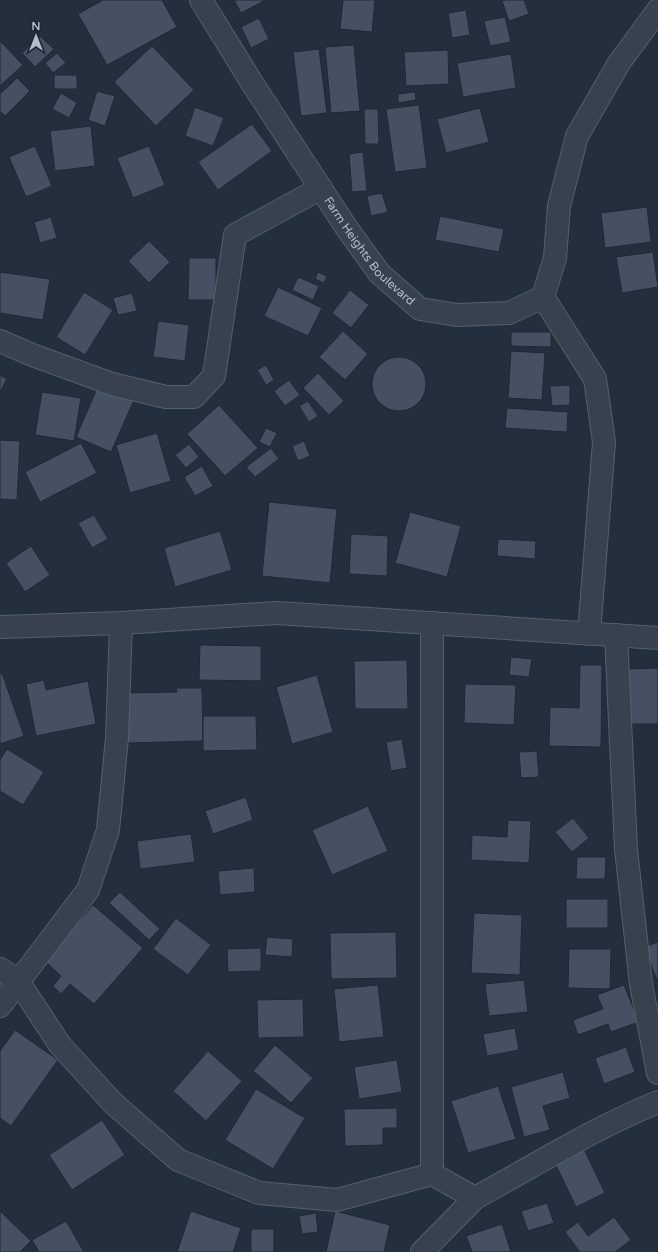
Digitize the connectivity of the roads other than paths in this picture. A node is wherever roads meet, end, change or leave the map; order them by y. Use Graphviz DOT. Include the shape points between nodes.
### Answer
graph roads {
  1 [pos="201,0"];
  2 [pos="658,10"];
  3 [pos="321,188"];
  4 [pos="543,297"];
  5 [pos="0,341"];
  6 [pos="121,623"];
  7 [pos="432,623"];
  8 [pos="0,627"];
  9 [pos="589,634"];
  10 [pos="616,635"];
  11 [pos="658,638"];
  12 [pos="0,969"];
  13 [pos="18,981"];
  14 [pos="0,1006"];
  15 [pos="658,1073"];
  16 [pos="658,1102"];
  17 [pos="432,1174"];
  18 [pos="475,1198"];
  19 [pos="422,1252"];
  1 -- 3 [label="street, Farm Heights Boulevard"];
  2 -- 4 [label="street" via="619,63 577,136 559,206 555,258"];
  3 -- 4 [label="street, Farm Heights Boulevard" via="379,273 420,309 457,315 509,313"];
  3 -- 5 [label="street" via="235,235 214,376 194,397 166,397 112,384"];
  4 -- 9 [label="street" via="595,379 604,442"];
  6 -- 7 [label="street" via="277,613"];
  6 -- 8 [label="street"];
  6 -- 13 [label="street" via="117,738 108,830 88,890"];
  7 -- 9 [label="street"];
  7 -- 17 [label="street"];
  9 -- 10 [label="street"];
  10 -- 11 [label="street"];
  10 -- 15 [label="street" via="626,848 641,984"];
  12 -- 13 [label="street"];
  13 -- 14 [label="street"];
  13 -- 17 [label="street" via="60,1045 113,1103 178,1160 259,1193 337,1200"];
  16 -- 18 [label="street" via="634,1111 581,1138"];
  17 -- 18 [label="street"];
  18 -- 19 [label="street"];
}
